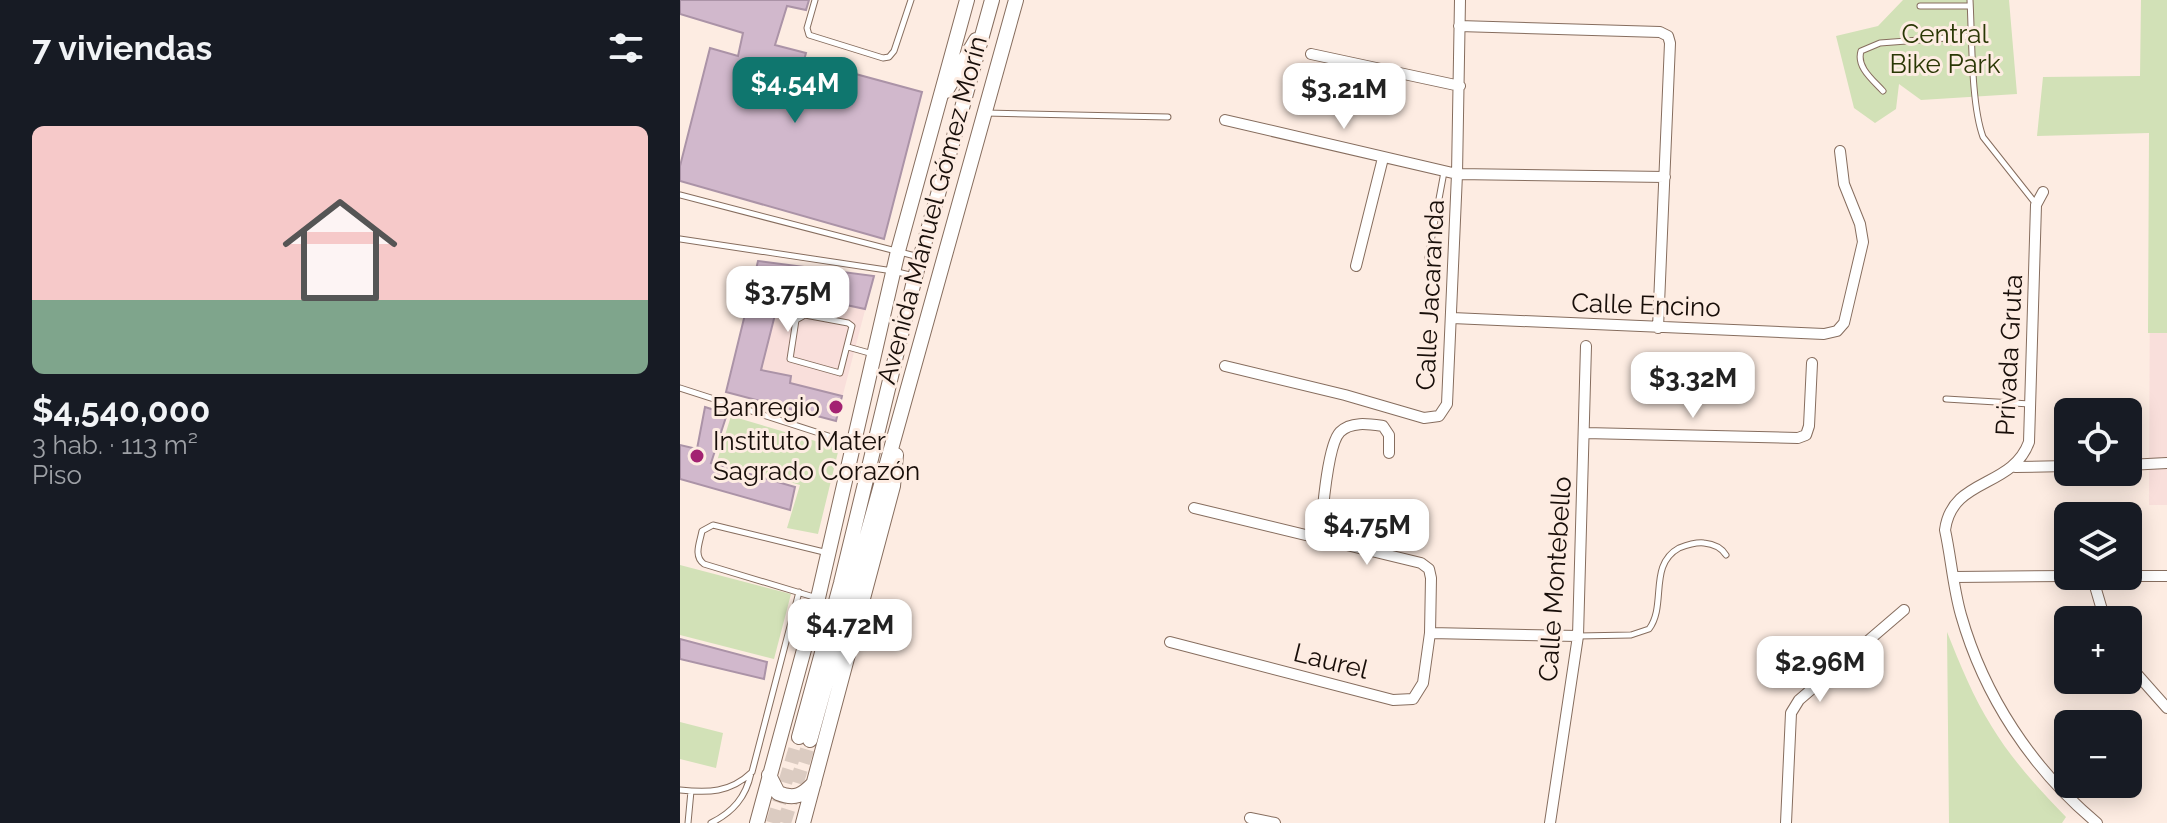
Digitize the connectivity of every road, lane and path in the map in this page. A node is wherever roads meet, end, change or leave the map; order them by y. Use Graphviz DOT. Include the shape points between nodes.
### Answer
graph roads {
  1 [pos="815,0"];
  2 [pos="911,0"];
  3 [pos="967,0"];
  4 [pos="992,0"];
  5 [pos="1016,0"];
  6 [pos="1460,0"];
  7 [pos="1970,3"];
  8 [pos="1920,6"];
  9 [pos="1459,26"];
  10 [pos="982,35"];
  11 [pos="1973,36"];
  12 [pos="1311,54"];
  13 [pos="1460,86"];
  14 [pos="1883,91"];
  15 [pos="939,97"];
  16 [pos="984,112"];
  17 [pos="1168,117"];
  18 [pos="1225,120"];
  19 [pos="1840,151"];
  20 [pos="1383,158"];
  21 [pos="1444,171"];
  22 [pos="1457,174"];
  23 [pos="1665,177"];
  24 [pos="2043,192"];
  25 [pos="680,195"];
  26 [pos="2036,205"];
  27 [pos="680,239"];
  28 [pos="898,251"];
  29 [pos="920,258"];
  30 [pos="1428,258"];
  31 [pos="1356,266"];
  32 [pos="893,271"];
  33 [pos="915,277"];
  34 [pos="1452,318"];
  35 [pos="1658,328"];
  36 [pos="1586,346"];
  37 [pos="848,347"];
  38 [pos="874,354"];
  39 [pos="1812,363"];
  40 [pos="1225,366"];
  41 [pos="680,388"];
  42 [pos="1946,399"];
  43 [pos="884,404"];
  44 [pos="2031,404"];
  45 [pos="896,433"];
  46 [pos="1585,433"];
  47 [pos="854,444"];
  48 [pos="1389,453"];
  49 [pos="2167,463"];
  50 [pos="2142,464"];
  51 [pos="2054,466"];
  52 [pos="2015,467"];
  53 [pos="845,483"];
  54 [pos="1194,508"];
  55 [pos="1320,539"];
  56 [pos="829,553"];
  57 [pos="1726,555"];
  58 [pos="2054,576"];
  59 [pos="2142,576"];
  60 [pos="2167,576"];
  61 [pos="1954,577"];
  62 [pos="799,592"];
  63 [pos="818,598"];
  64 [pos="1904,610"];
  65 [pos="1430,633"];
  66 [pos="1578,636"];
  67 [pos="1170,642"];
  68 [pos="2142,680"];
  69 [pos="2167,708"];
  70 [pos="752,772"];
  71 [pos="769,775"];
  72 [pos="815,782"];
  73 [pos="680,790"];
  74 [pos="691,791"];
  75 [pos="2083,811"];
  76 [pos="1250,818"];
  77 [pos="756,820"];
  78 [pos="688,823"];
  79 [pos="711,823"];
  80 [pos="803,823"];
  81 [pos="1275,823"];
  82 [pos="1550,823"];
  83 [pos="1786,823"];
  84 [pos="2075,823"];
  85 [pos="2097,823"];
  1 -- 2 [label="lane" via="809,35 883,58 894,51"];
  3 -- 15 [label="main road, Avenida Manuel Gómez Morín"];
  4 -- 10 [label="main road, Avenida Manuel Gómez Morín"];
  5 -- 16 [label="main road, Avenida Manuel Gómez Morín"];
  6 -- 9 [label="street, Calle Jacaranda"];
  7 -- 8 [label="lane"];
  7 -- 11 [label="lane"];
  9 -- 13 [label="street, Calle Jacaranda"];
  9 -- 23 [label="street" via="1668,36"];
  10 -- 15 [label="main road"];
  10 -- 29 [label="main road, Avenida Manuel Gómez Morín"];
  11 -- 14 [label="lane" via="1880,43 1861,51 1861,66"];
  11 -- 26 [label="lane" via="1983,137"];
  12 -- 13 [label="street"];
  13 -- 22 [label="street, Calle Jacaranda"];
  15 -- 28 [label="main road, Avenida Manuel Gómez Morín"];
  16 -- 17 [label="lane"];
  16 -- 45 [label="main road, Avenida Manuel Gómez Morín"];
  18 -- 20 [label="street"];
  19 -- 35 [label="street, Calle Encino" via="1844,184 1863,242 1848,310 1837,331"];
  20 -- 21 [label="street"];
  20 -- 31 [label="street"];
  21 -- 22 [label="street"];
  21 -- 30 [label="lane"];
  22 -- 23 [label="street"];
  22 -- 34 [label="street, Calle Jacaranda"];
  23 -- 35 [label="street"];
  24 -- 26 [label="street, Privada Gruta"];
  25 -- 28 [label="lane"];
  26 -- 44 [label="street, Privada Gruta"];
  27 -- 32 [label="lane"];
  28 -- 29 [label="lane"];
  28 -- 32 [label="main road, Avenida Manuel Gómez Morín"];
  29 -- 33 [label="main road, Avenida Manuel Gómez Morín"];
  32 -- 33 [label="lane"];
  32 -- 38 [label="main road, Avenida Manuel Gómez Morín"];
  33 -- 43 [label="main road, Avenida Manuel Gómez Morín"];
  34 -- 35 [label="street, Calle Encino"];
  34 -- 40 [label="street, Calle Jacaranda" via="1447,404 1433,418"];
  36 -- 46 [label="street, Calle Montebello"];
  37 -- 37 [label="lane" via="839,374 789,357 796,320 802,315 850,325"];
  37 -- 38 [label="lane"];
  38 -- 47 [label="main road, Avenida Manuel Gómez Morín"];
  39 -- 46 [label="street" via="1809,426 1798,438"];
  41 -- 47 [label="lane"];
  42 -- 44 [label="lane"];
  43 -- 45 [label="main road, Avenida Manuel Gómez Morín" via="804,738"];
  43 -- 53 [label="main road"];
  44 -- 52 [label="street, Privada Gruta" via="2029,442"];
  45 -- 72 [label="main road, Avenida Manuel Gómez Morín" via="893,486"];
  46 -- 66 [label="street, Calle Montebello"];
  47 -- 53 [label="main road, Avenida Manuel Gómez Morín"];
  48 -- 55 [label="street" via="1383,426 1349,426 1337,434"];
  49 -- 50 [label="street"];
  51 -- 52 [label="street"];
  52 -- 61 [label="street, Privada Gruta" via="1952,505 1945,530"];
  53 -- 56 [label="main road, Avenida Manuel Gómez Morín"];
  54 -- 55 [label="street"];
  55 -- 65 [label="street" via="1429,569"];
  56 -- 62 [label="lane" via="713,525 703,529 697,552 704,564"];
  56 -- 63 [label="main road, Avenida Manuel Gómez Morín"];
  57 -- 66 [label="lane" via="1705,543 1676,550 1662,568 1658,613 1649,629 1631,635"];
  58 -- 61 [label="street"];
  59 -- 60 [label="street"];
  61 -- 75 [label="street, Privada Gruta" via="1971,648 1997,704 2030,755"];
  62 -- 63 [label="lane"];
  62 -- 70 [label="lane"];
  63 -- 71 [label="main road, Avenida Manuel Gómez Morín"];
  64 -- 83 [label="street" via="1799,700 1791,713"];
  65 -- 66 [label="street"];
  65 -- 67 [label="street, Laurel" via="1423,683 1408,701"];
  66 -- 82 [label="street, Calle Montebello"];
  68 -- 69 [label="street"];
  70 -- 74 [label="lane" via="722,791"];
  70 -- 79 [label="lane" via="739,802"];
  71 -- 72 [label="main road" via="774,789 791,797 805,793"];
  71 -- 77 [label="main road, Avenida Manuel Gómez Morín"];
  72 -- 80 [label="main road, Avenida Manuel Gómez Morín"];
  73 -- 74 [label="lane"];
  74 -- 78 [label="lane"];
  75 -- 84 [label="street"];
  75 -- 85 [label="street, Privada Gruta"];
  76 -- 81 [label="street"];
}
